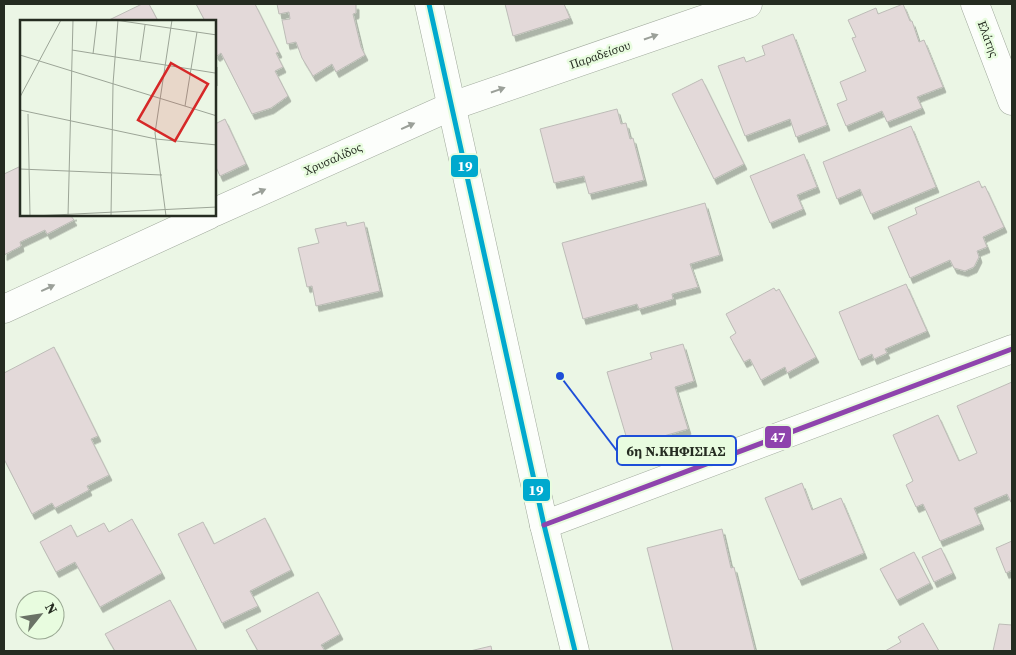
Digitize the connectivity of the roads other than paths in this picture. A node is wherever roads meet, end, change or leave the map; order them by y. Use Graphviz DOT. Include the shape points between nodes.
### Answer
graph roads {
  1 [pos="429,4"];
  2 [pos="748,4"];
  3 [pos="975,4"];
  4 [pos="1012,102"];
  5 [pos="452,106"];
  6 [pos="216,212"];
  7 [pos="206,216"];
  8 [pos="4,308"];
  9 [pos="1012,348"];
  10 [pos="544,525"];
  11 [pos="575,651"];
  1 -- 5 [label="street"];
  5 -- 2 [label="street, Παραδείσου, one-way"];
  3 -- 4 [label="street, Ελάτης"];
  6 -- 5 [label="street, Χρυσαλίδος, one-way"];
  5 -- 10 [label="street"];
  8 -- 7 [label="street, one-way"];
  9 -- 10 [label="street"];
  10 -- 11 [label="street"];
}
